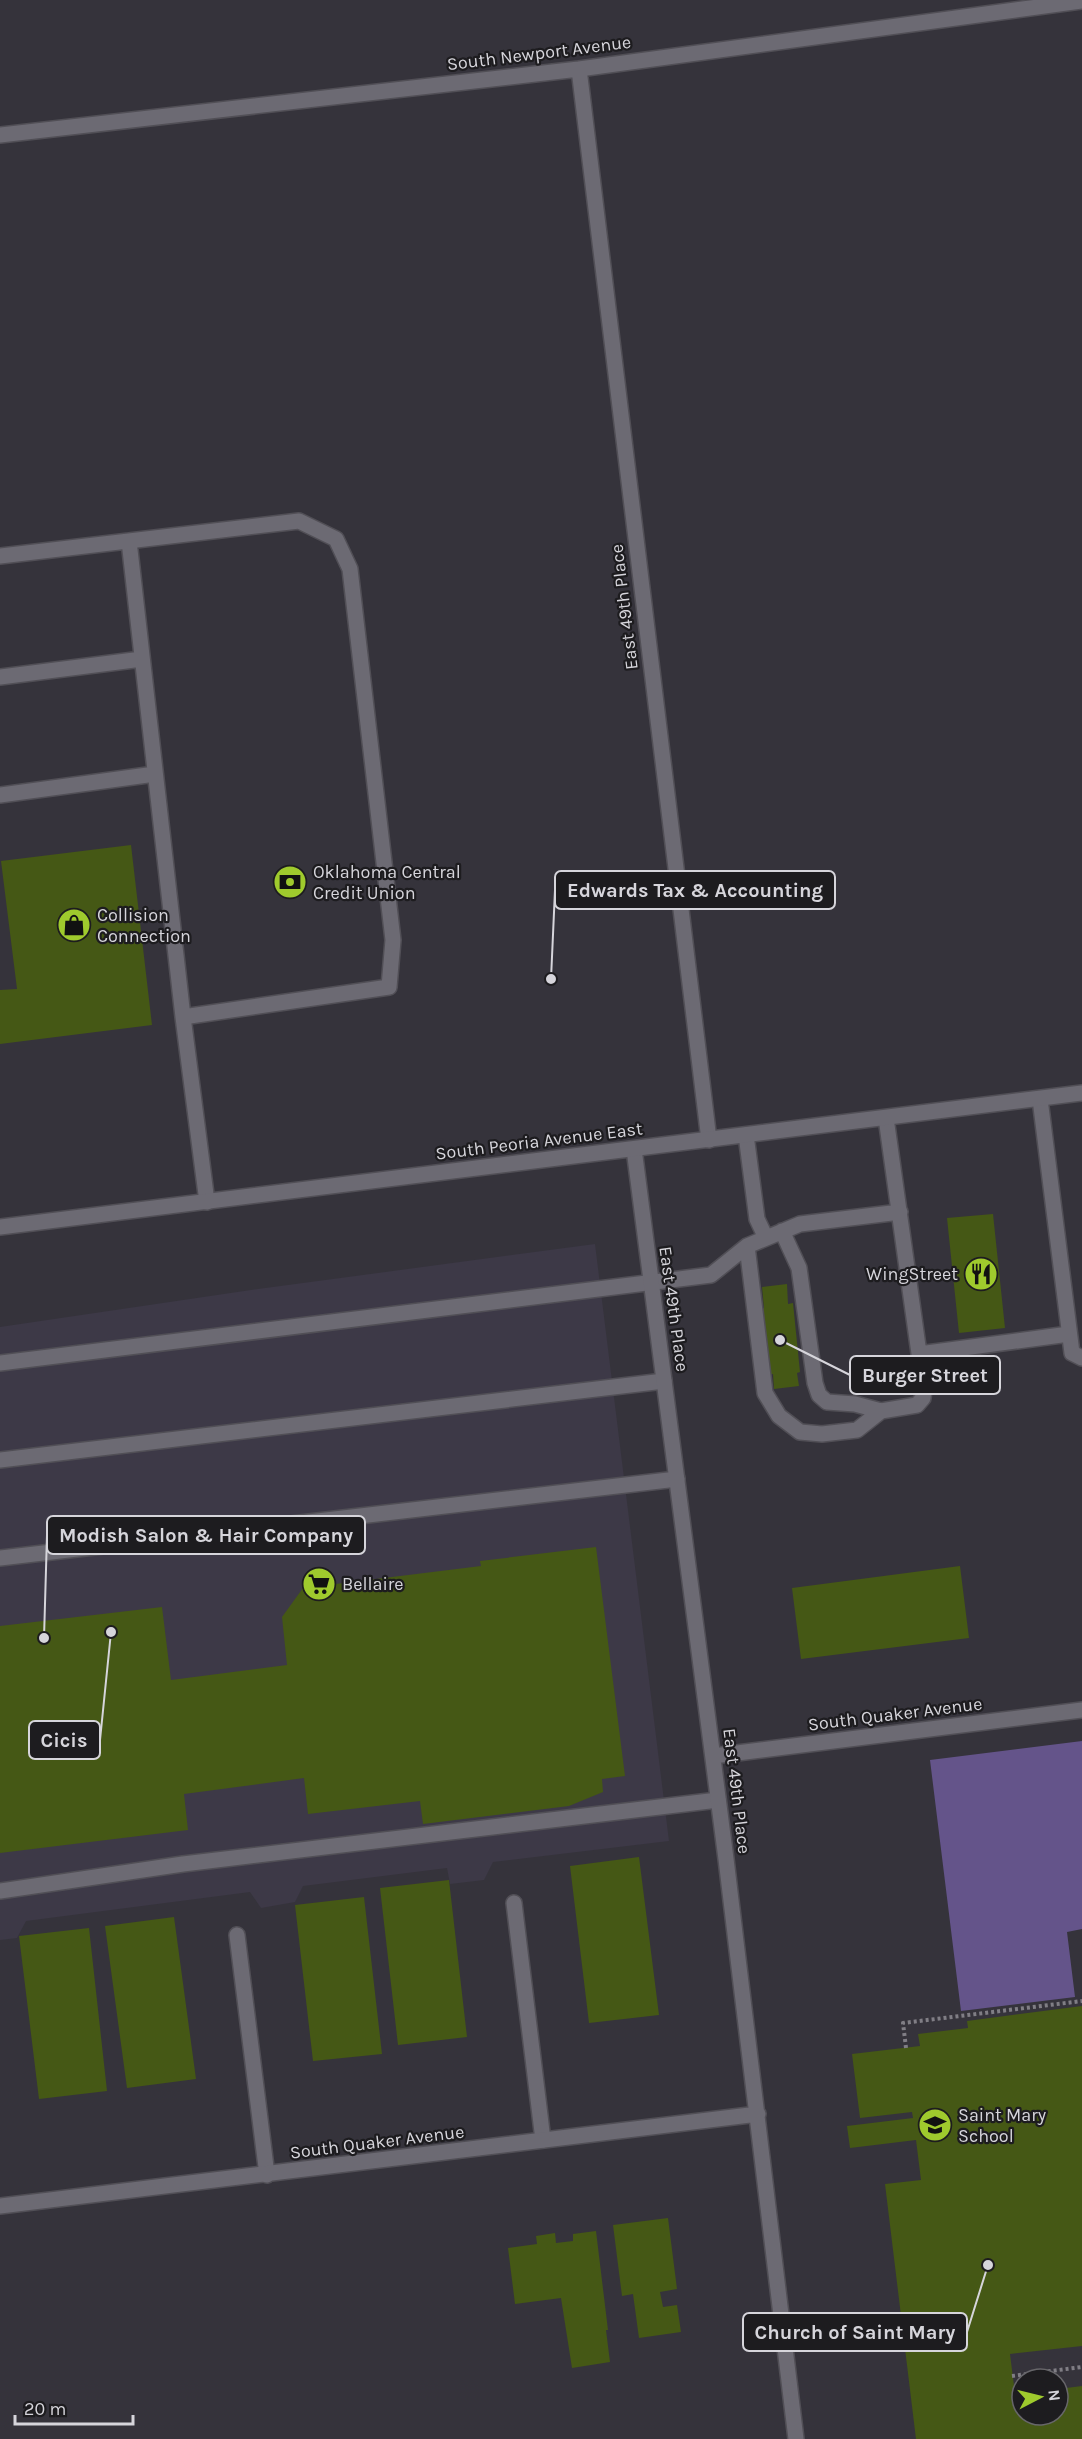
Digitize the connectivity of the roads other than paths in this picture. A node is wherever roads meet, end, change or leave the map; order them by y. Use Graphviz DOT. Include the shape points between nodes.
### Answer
graph roads {
  1 [pos="1082,1"];
  2 [pos="579,69"];
  3 [pos="0,135"];
  4 [pos="129,541"];
  5 [pos="0,556"];
  6 [pos="142,659"];
  7 [pos="0,677"];
  8 [pos="154,774"];
  9 [pos="0,795"];
  10 [pos="183,1017"];
  11 [pos="1082,1094"];
  12 [pos="1040,1099"];
  13 [pos="886,1118"];
  14 [pos="746,1136"];
  15 [pos="709,1140"];
  16 [pos="634,1149"];
  17 [pos="207,1202"];
  18 [pos="900,1212"];
  19 [pos="0,1227"];
  20 [pos="782,1231"];
  21 [pos="766,1238"];
  22 [pos="747,1246"];
  23 [pos="651,1282"];
  24 [pos="1069,1334"];
  25 [pos="920,1354"];
  26 [pos="1082,1358"];
  27 [pos="0,1363"];
  28 [pos="664,1381"];
  29 [pos="881,1411"];
  30 [pos="0,1460"];
  31 [pos="677,1479"];
  32 [pos="0,1558"];
  33 [pos="1082,1710"];
  34 [pos="713,1756"];
  35 [pos="718,1800"];
  36 [pos="0,1891"];
  37 [pos="514,1904"];
  38 [pos="237,1935"];
  39 [pos="758,2114"];
  40 [pos="543,2140"];
  41 [pos="267,2175"];
  42 [pos="0,2206"];
  43 [pos="796,2439"];
  1 -- 2 [label="street, South Newport Avenue"];
  2 -- 3 [label="street, South Newport Avenue"];
  2 -- 15 [label="street, East 49th Place"];
  4 -- 5 [label="street"];
  4 -- 6 [label="street"];
  4 -- 10 [label="street" via="299,521 336,538 350,569 393,940 389,987"];
  6 -- 7 [label="street"];
  6 -- 8 [label="street"];
  8 -- 9 [label="street"];
  8 -- 10 [label="street"];
  10 -- 17 [label="street"];
  11 -- 12 [label="street, South Peoria Avenue East"];
  12 -- 13 [label="street, South Peoria Avenue East"];
  12 -- 24 [label="street"];
  13 -- 14 [label="street, South Peoria Avenue East"];
  13 -- 18 [label="street"];
  14 -- 15 [label="street, South Peoria Avenue East"];
  14 -- 21 [label="street" via="757,1219"];
  15 -- 16 [label="street, South Peoria Avenue East"];
  16 -- 17 [label="street, South Peoria Avenue East"];
  16 -- 23 [label="street, East 49th Place"];
  17 -- 19 [label="street, South Peoria Avenue East"];
  18 -- 20 [label="street" via="800,1224"];
  18 -- 25 [label="street"];
  20 -- 21 [label="street"];
  20 -- 29 [label="street" via="799,1268 819,1395 827,1402"];
  21 -- 22 [label="street"];
  22 -- 23 [label="street" via="711,1275"];
  22 -- 29 [label="street" via="765,1393 779,1416 800,1432 822,1434 857,1430"];
  23 -- 27 [label="street"];
  23 -- 28 [label="street, East 49th Place"];
  24 -- 25 [label="street"];
  24 -- 26 [label="street" via="1072,1353"];
  25 -- 29 [label="street" via="923,1398 917,1405"];
  28 -- 30 [label="street"];
  28 -- 31 [label="street, East 49th Place"];
  31 -- 32 [label="street"];
  31 -- 34 [label="street, East 49th Place"];
  33 -- 34 [label="street, South Quaker Avenue"];
  34 -- 35 [label="street, East 49th Place"];
  35 -- 36 [label="street" via="183,1864"];
  35 -- 39 [label="street, East 49th Place"];
  37 -- 40 [label="street"];
  38 -- 41 [label="street"];
  39 -- 40 [label="street, South Quaker Avenue"];
  39 -- 43 [label="street, East 49th Place"];
  40 -- 41 [label="street, South Quaker Avenue"];
  41 -- 42 [label="street, South Quaker Avenue"];
}
